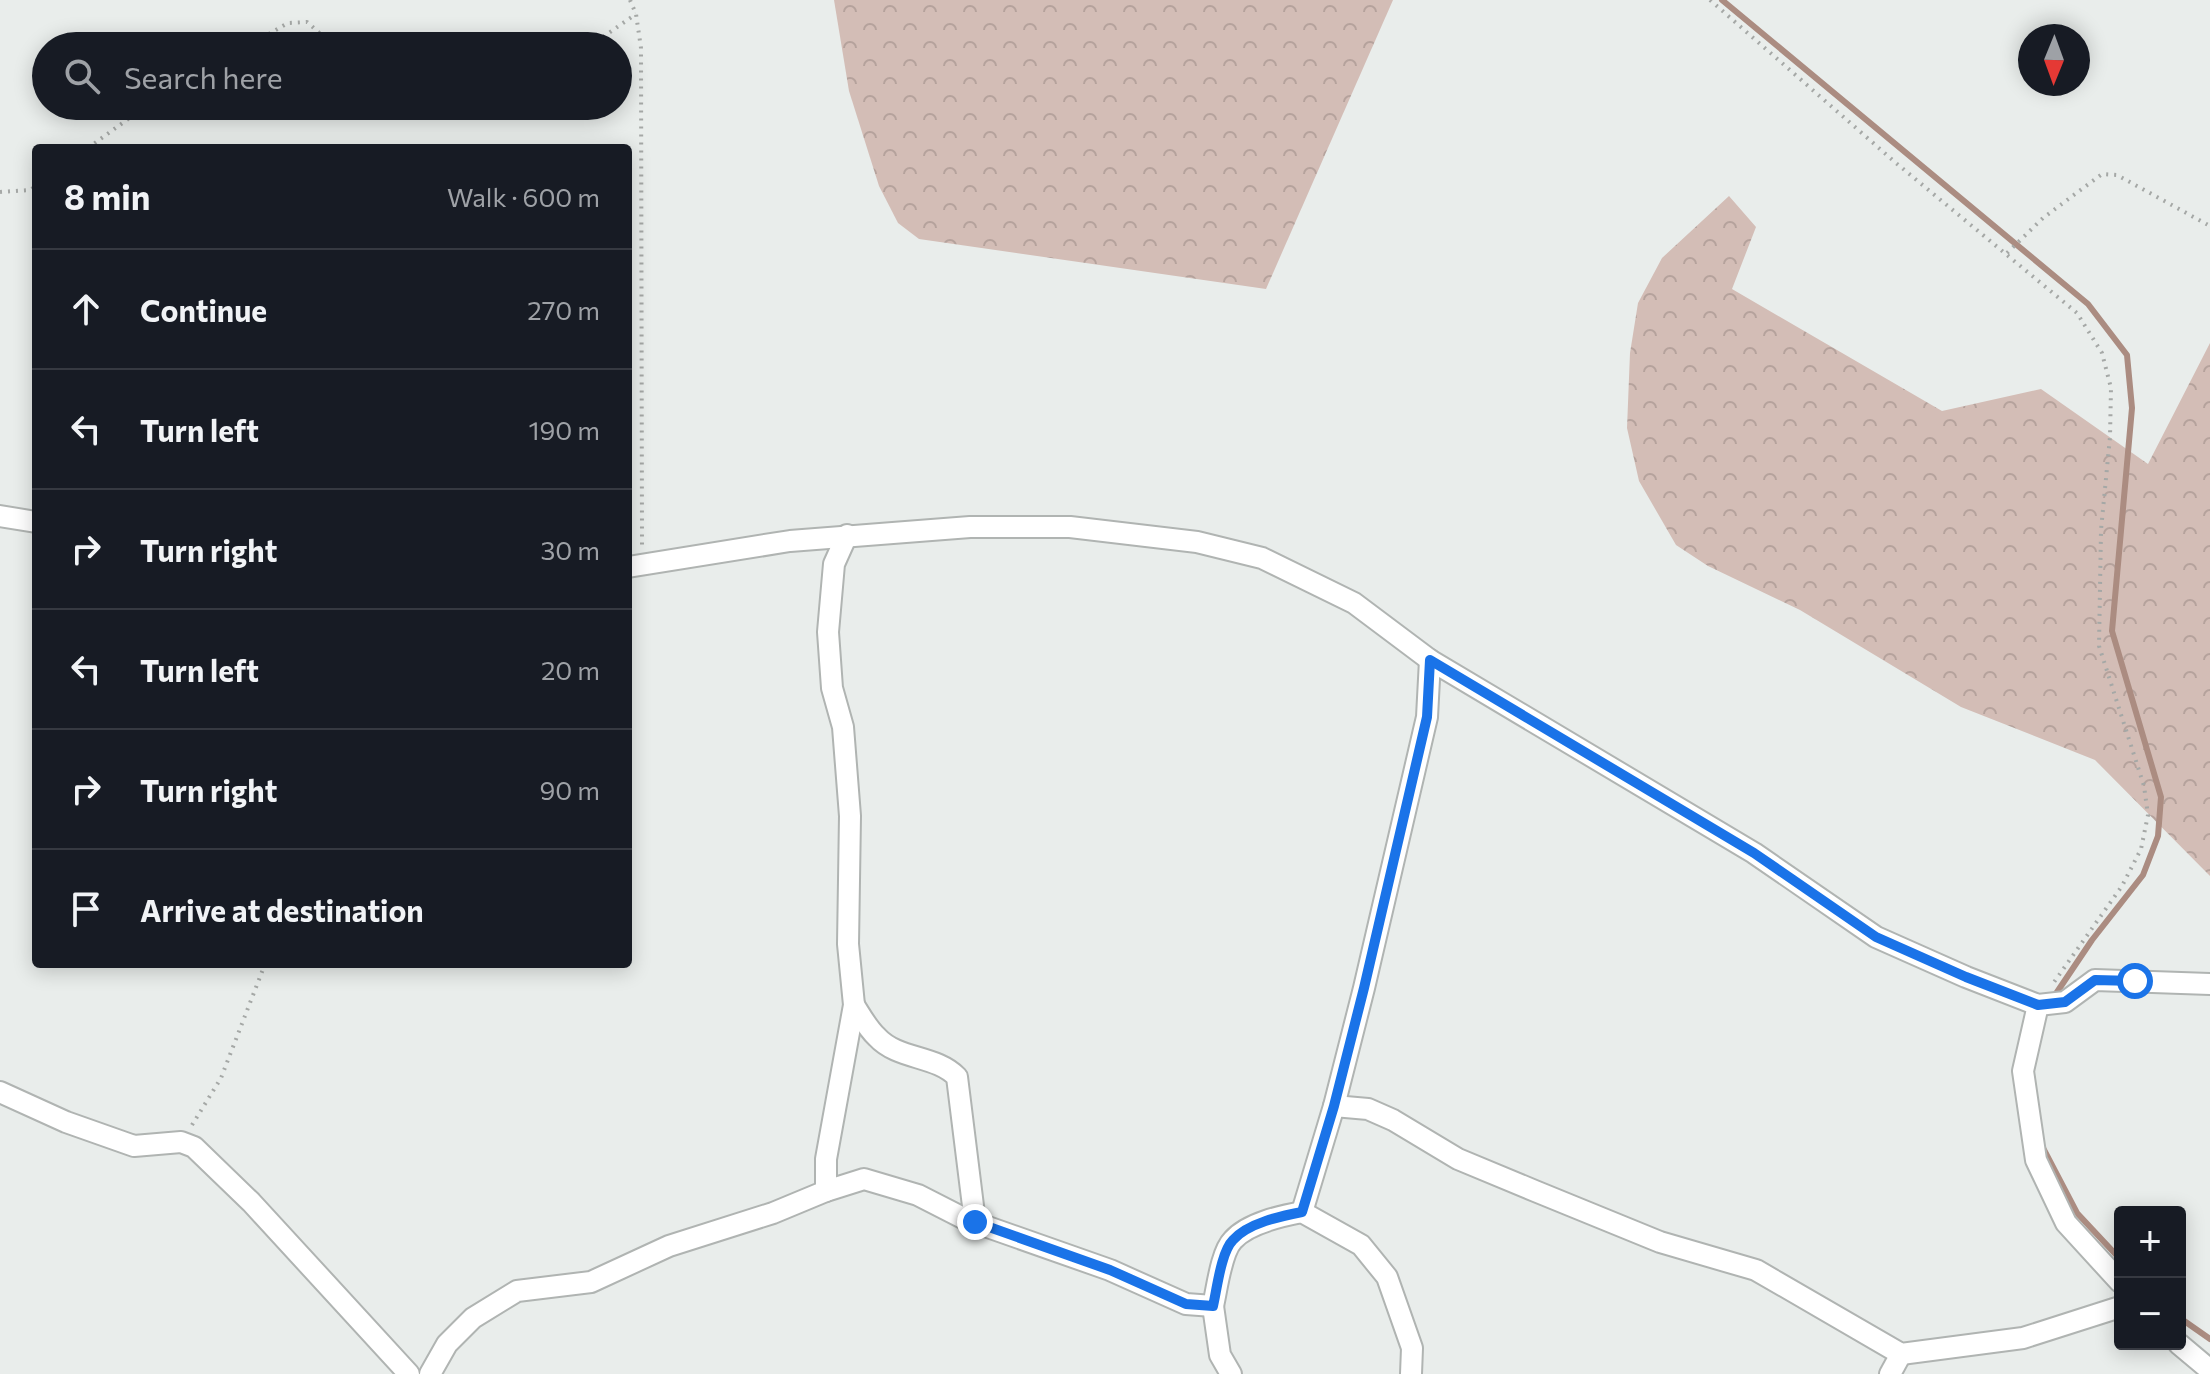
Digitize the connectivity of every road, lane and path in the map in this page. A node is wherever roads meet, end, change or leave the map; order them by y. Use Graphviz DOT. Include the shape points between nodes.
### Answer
graph roads {
  1 [pos="630,0"];
  2 [pos="1710,0"];
  3 [pos="636,14"];
  4 [pos="272,32"];
  5 [pos="318,32"];
  6 [pos="610,32"];
  7 [pos="127,120"];
  8 [pos="94,144"];
  9 [pos="32,189"];
  10 [pos="0,192"];
  11 [pos="2210,226"];
  12 [pos="2007,253"];
  13 [pos="0,516"];
  14 [pos="32,521"];
  15 [pos="847,535"];
  16 [pos="635,565"];
  17 [pos="1430,660"];
  18 [pos="263,968"];
  19 [pos="2210,984"];
  20 [pos="854,1005"];
  21 [pos="2038,1005"];
  22 [pos="0,1092"];
  23 [pos="1334,1106"];
  24 [pos="181,1142"];
  25 [pos="826,1191"];
  26 [pos="1302,1212"];
  27 [pos="975,1222"];
  28 [pos="2116,1278"];
  29 [pos="1213,1306"];
  30 [pos="2114,1309"];
  31 [pos="2186,1350"];
  32 [pos="1901,1354"];
  33 [pos="2210,1370"];
  34 [pos="409,1374"];
  35 [pos="430,1374"];
  36 [pos="1231,1374"];
  37 [pos="1411,1374"];
  38 [pos="1890,1374"];
  1 -- 3 [label="path"];
  2 -- 12 [label="path"];
  3 -- 6 [label="path"];
  3 -- 16 [label="path" via="641,48"];
  4 -- 5 [label="path" via="288,23 307,22"];
  7 -- 8 [label="path"];
  9 -- 10 [label="path"];
  11 -- 12 [label="path" via="2117,175 2102,174"];
  12 -- 21 [label="path" via="2077,313 2102,353 2111,388 2099,646 2144,786 2148,815 2141,849 2122,886"];
  13 -- 14 [label="street"];
  15 -- 16 [label="street"];
  15 -- 17 [label="street" via="1070,527 1197,542 1262,558 1354,603"];
  15 -- 20 [label="street" via="834,564 828,632 850,816 848,944"];
  17 -- 21 [label="street" via="1754,853 1876,937"];
  17 -- 23 [label="street" via="1427,717"];
  18 -- 24 [label="path" via="221,1078"];
  19 -- 21 [label="street" via="2095,980 2065,1002"];
  20 -- 25 [label="street" via="828,1145"];
  20 -- 27 [label="street" via="878,1039 947,1067 957,1077"];
  21 -- 28 [label="street" via="2023,1071 2036,1160 2066,1223"];
  22 -- 24 [label="street" via="134,1146"];
  23 -- 26 [label="street"];
  23 -- 32 [label="street" via="1368,1109 1458,1159 1535,1191 1660,1242 1756,1270"];
  24 -- 34 [label="street" via="207,1158"];
  25 -- 27 [label="street" via="864,1179 918,1195"];
  25 -- 35 [label="street" via="669,1246 591,1282 517,1291 473,1318 447,1344"];
  26 -- 29 [label="street" via="1268,1218 1232,1240"];
  26 -- 37 [label="street" via="1361,1245 1387,1277 1412,1348"];
  27 -- 29 [label="street" via="1110,1270 1186,1304"];
  29 -- 36 [label="street" via="1220,1355"];
  30 -- 32 [label="street" via="2023,1338"];
  31 -- 33 [label="street"];
  32 -- 38 [label="street"];
}
